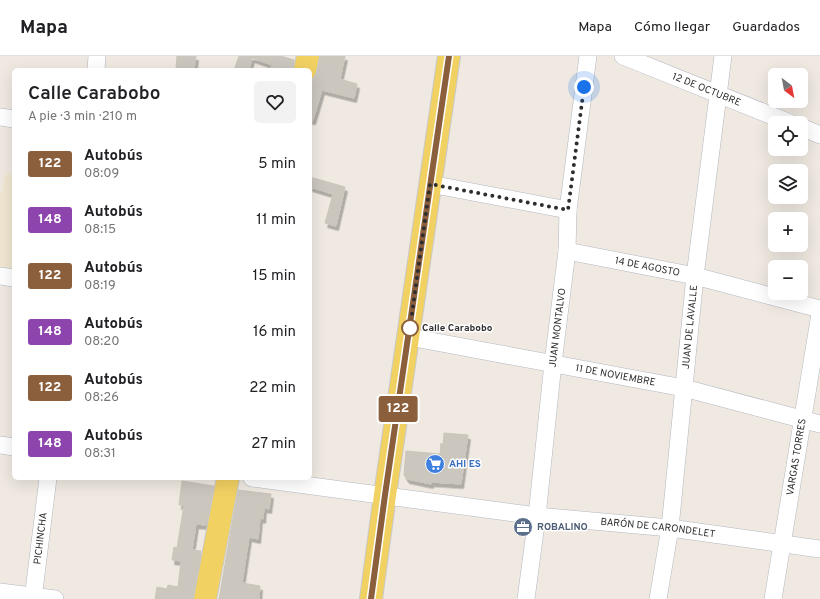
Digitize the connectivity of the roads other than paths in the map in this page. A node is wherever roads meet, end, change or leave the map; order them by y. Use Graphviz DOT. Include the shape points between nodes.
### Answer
graph roads {
  1 [pos="97,56"];
  2 [pos="308,56"];
  3 [pos="449,56"];
  4 [pos="588,56"];
  5 [pos="623,56"];
  6 [pos="723,56"];
  7 [pos="96,68"];
  8 [pos="305,68"];
  9 [pos="718,94"];
  10 [pos="773,116"];
  11 [pos="0,117"];
  12 [pos="12,119"];
  13 [pos="808,130"];
  14 [pos="820,135"];
  15 [pos="430,184"];
  16 [pos="568,210"];
  17 [pos="567,250"];
  18 [pos="0,276"];
  19 [pos="695,276"];
  20 [pos="12,278"];
  21 [pos="820,309"];
  22 [pos="820,314"];
  23 [pos="409,337"];
  24 [pos="553,364"];
  25 [pos="684,388"];
  26 [pos="803,419"];
  27 [pos="820,424"];
  28 [pos="0,445"];
  29 [pos="12,447"];
  30 [pos="48,480"];
  31 [pos="228,480"];
  32 [pos="268,480"];
  33 [pos="385,495"];
  34 [pos="537,516"];
  35 [pos="670,528"];
  36 [pos="783,544"];
  37 [pos="820,549"];
  38 [pos="0,592"];
  39 [pos="33,598"];
  40 [pos="55,599"];
  41 [pos="205,599"];
  42 [pos="371,599"];
  43 [pos="526,599"];
  44 [pos="658,599"];
  45 [pos="773,599"];
  1 -- 7 [label="street"];
  2 -- 8 [label="main road"];
  3 -- 15 [label="main road"];
  4 -- 16 [label="street, JUAN MONTALVO"];
  5 -- 9 [label="street, 12 DE OCTUBRE"];
  6 -- 9 [label="street, JUAN DE LAVALLE"];
  9 -- 10 [label="street, 12 DE OCTUBRE"];
  9 -- 19 [label="street, JUAN DE LAVALLE"];
  11 -- 12 [label="street"];
  13 -- 14 [label="street"];
  15 -- 16 [label="street"];
  15 -- 23 [label="main road"];
  16 -- 17 [label="street, JUAN MONTALVO"];
  17 -- 19 [label="street, 14 DE AGOSTO"];
  17 -- 24 [label="street, JUAN MONTALVO"];
  18 -- 20 [label="street"];
  19 -- 21 [label="street, 14 DE AGOSTO"];
  19 -- 25 [label="street, JUAN DE LAVALLE"];
  22 -- 26 [label="street, VARGAS TORRES"];
  23 -- 24 [label="street, 11 DE NOVIEMBRE"];
  23 -- 33 [label="main road"];
  24 -- 25 [label="street, 11 DE NOVIEMBRE"];
  24 -- 34 [label="street, JUAN MONTALVO"];
  25 -- 26 [label="street, 11 DE NOVIEMBRE"];
  25 -- 35 [label="street, JUAN DE LAVALLE"];
  26 -- 27 [label="street, 11 DE NOVIEMBRE"];
  26 -- 36 [label="street, VARGAS TORRES"];
  28 -- 29 [label="street"];
  30 -- 39 [label="street, PICHINCHA"];
  31 -- 41 [label="main road"];
  32 -- 33 [label="street"];
  33 -- 34 [label="street, BARÓN DE CARONDELET"];
  33 -- 42 [label="main road"];
  34 -- 35 [label="street, BARÓN DE CARONDELET"];
  34 -- 43 [label="street, JUAN MONTALVO"];
  35 -- 36 [label="street, BARÓN DE CARONDELET"];
  35 -- 44 [label="street, JUAN DE LAVALLE"];
  36 -- 37 [label="street, BARÓN DE CARONDELET"];
  36 -- 45 [label="street, VARGAS TORRES"];
  38 -- 39 [label="street"];
  39 -- 40 [label="street"];
}
